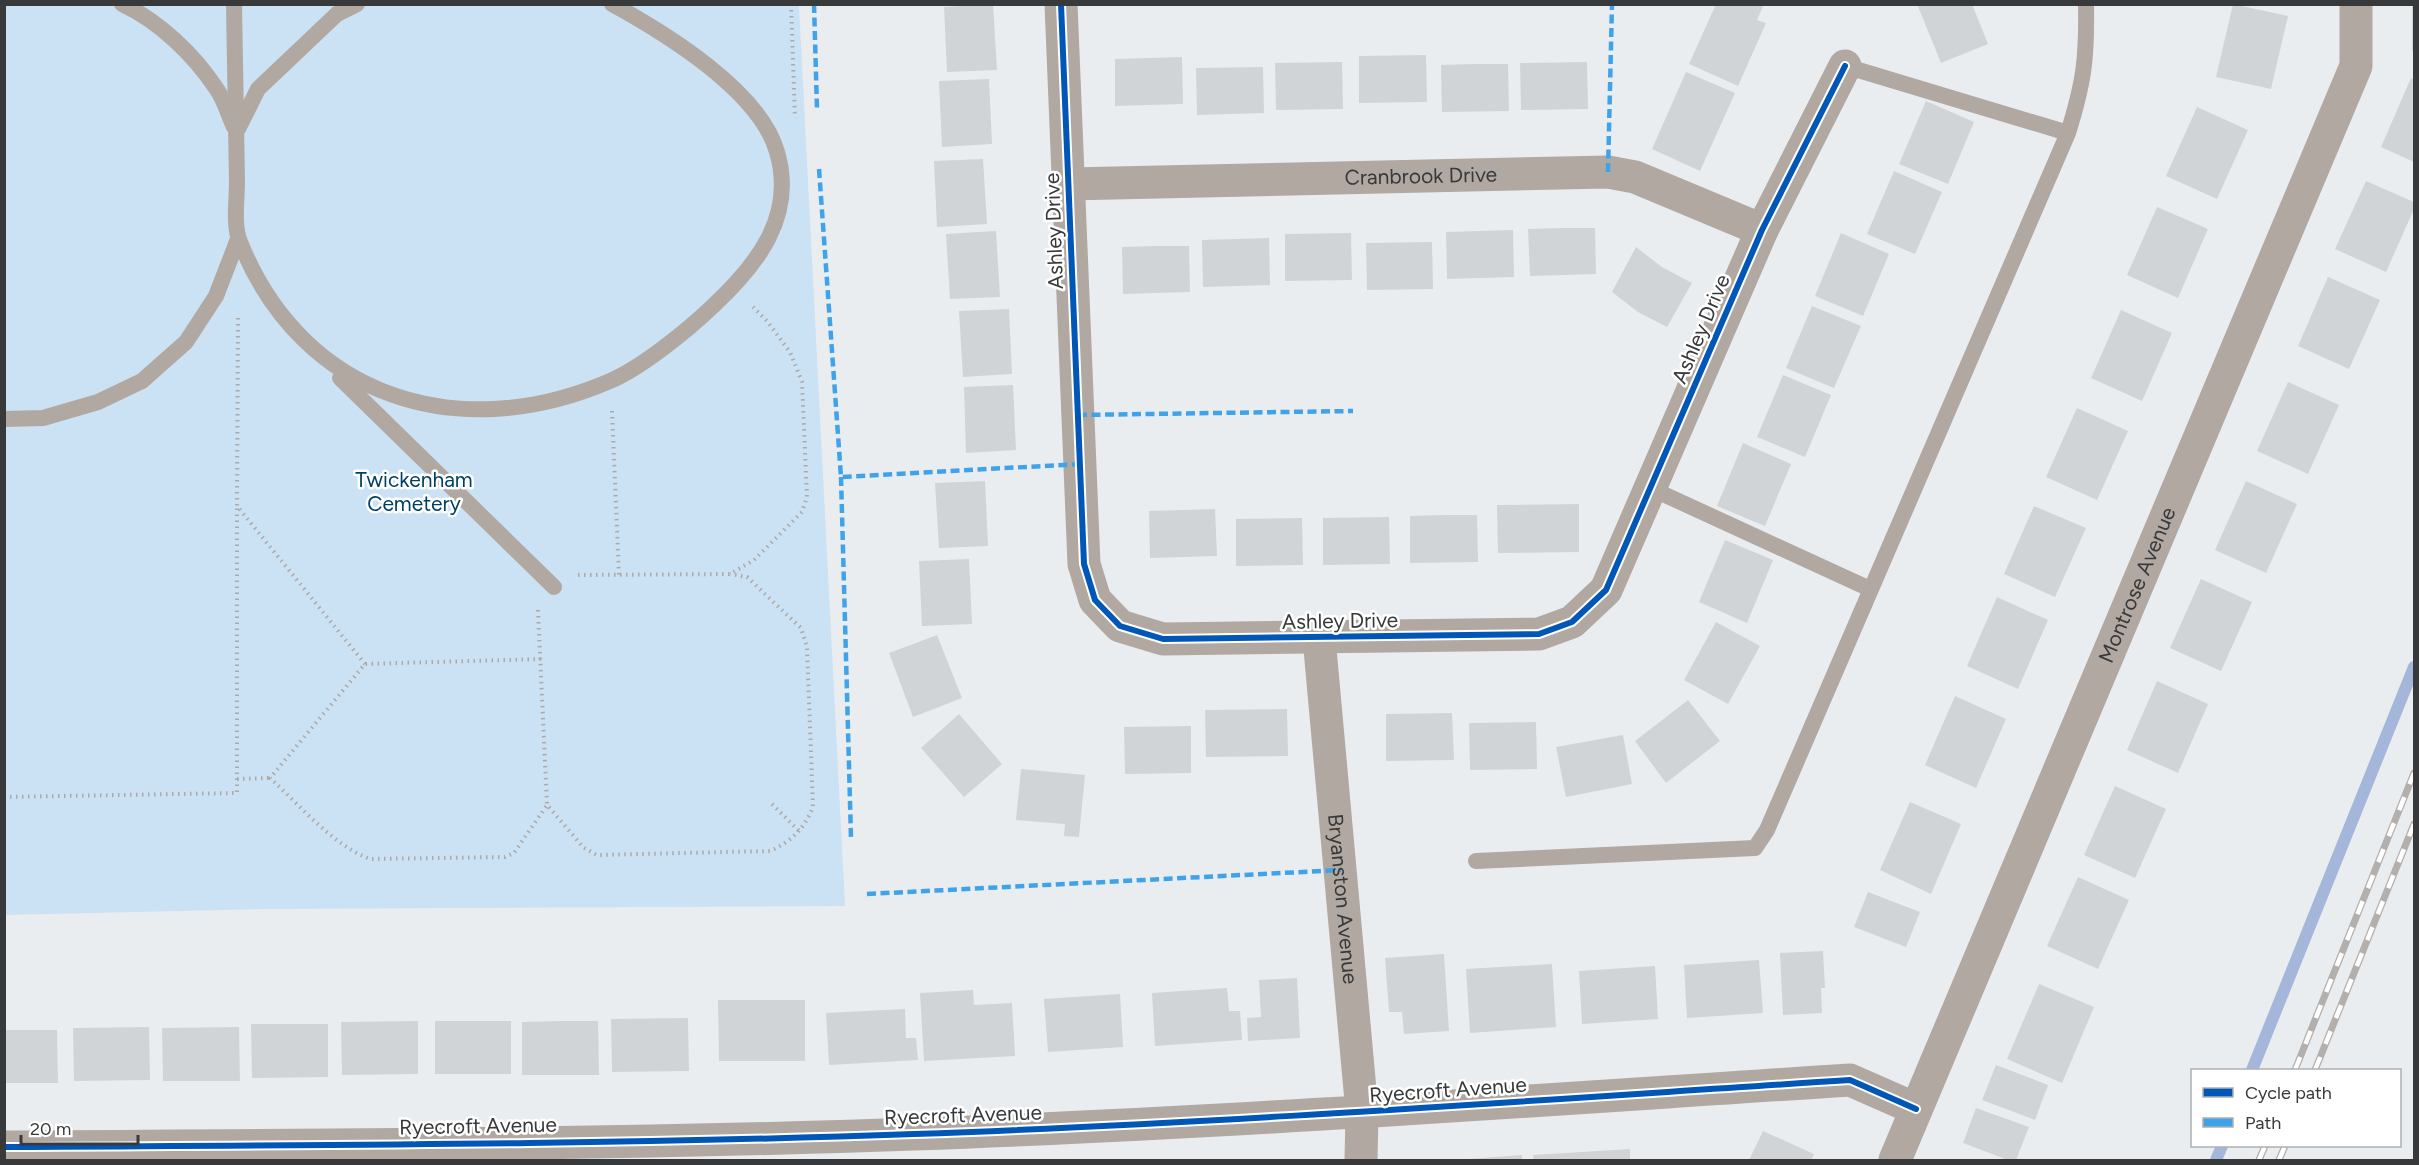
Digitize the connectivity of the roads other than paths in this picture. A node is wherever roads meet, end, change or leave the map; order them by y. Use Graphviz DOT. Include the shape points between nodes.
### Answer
graph roads {
  1 [pos="122,4"];
  2 [pos="234,4"];
  3 [pos="357,4"];
  4 [pos="612,4"];
  5 [pos="1061,4"];
  6 [pos="2086,4"];
  7 [pos="2356,4"];
  8 [pos="1845,66"];
  9 [pos="2068,132"];
  10 [pos="236,133"];
  11 [pos="1069,184"];
  12 [pos="1762,230"];
  13 [pos="238,239"];
  14 [pos="314,352"];
  15 [pos="4,419"];
  16 [pos="1650,488"];
  17 [pos="554,587"];
  18 [pos="1870,589"];
  19 [pos="1319,638"];
  20 [pos="1476,861"];
  21 [pos="1916,1109"];
  22 [pos="1362,1112"];
  23 [pos="4,1147"];
  24 [pos="911,1147"];
  25 [pos="452,1152"];
  26 [pos="1361,1161"];
  27 [pos="1895,1161"];
  1 -- 10 [label="lane" via="182,47 217,89"];
  2 -- 10 [label="lane"];
  3 -- 10 [label="lane" via="337,14 258,89"];
  4 -- 14 [label="lane" via="699,59 744,98 773,142 778,154 781,205 766,246 733,287 695,323 612,380 561,400 467,410 405,400 354,380"];
  5 -- 11 [label="street, Ashley Drive"];
  6 -- 9 [label="lane" via="2087,58"];
  7 -- 21 [label="street, Montrose Avenue" via="2356,66"];
  8 -- 9 [label="lane"];
  8 -- 12 [label="street, Ashley Drive"];
  9 -- 18 [label="lane"];
  10 -- 13 [label="lane"];
  11 -- 12 [label="street, Cranbrook Drive" via="1608,172 1635,177"];
  11 -- 19 [label="street, Ashley Drive" via="1084,564 1095,600 1120,626 1163,639"];
  12 -- 16 [label="street, Ashley Drive"];
  13 -- 14 [label="lane" via="271,303"];
  13 -- 15 [label="lane" via="216,296 186,342 142,381 98,402 42,418"];
  14 -- 17 [label="lane"];
  16 -- 18 [label="lane"];
  16 -- 19 [label="street, Ashley Drive" via="1605,590 1572,622 1539,634"];
  18 -- 20 [label="lane" via="1767,830 1755,848"];
  19 -- 22 [label="street, Bryanston Avenue"];
  21 -- 22 [label="street, Ryecroft Avenue" via="1850,1080"];
  21 -- 27 [label="street, Montrose Avenue"];
  22 -- 24 [label="street, Ryecroft Avenue"];
  22 -- 26 [label="street, Bryanston Avenue"];
  23 -- 25 [label="street, Ryecroft Avenue"];
  24 -- 25 [label="street, Ryecroft Avenue"];
}
